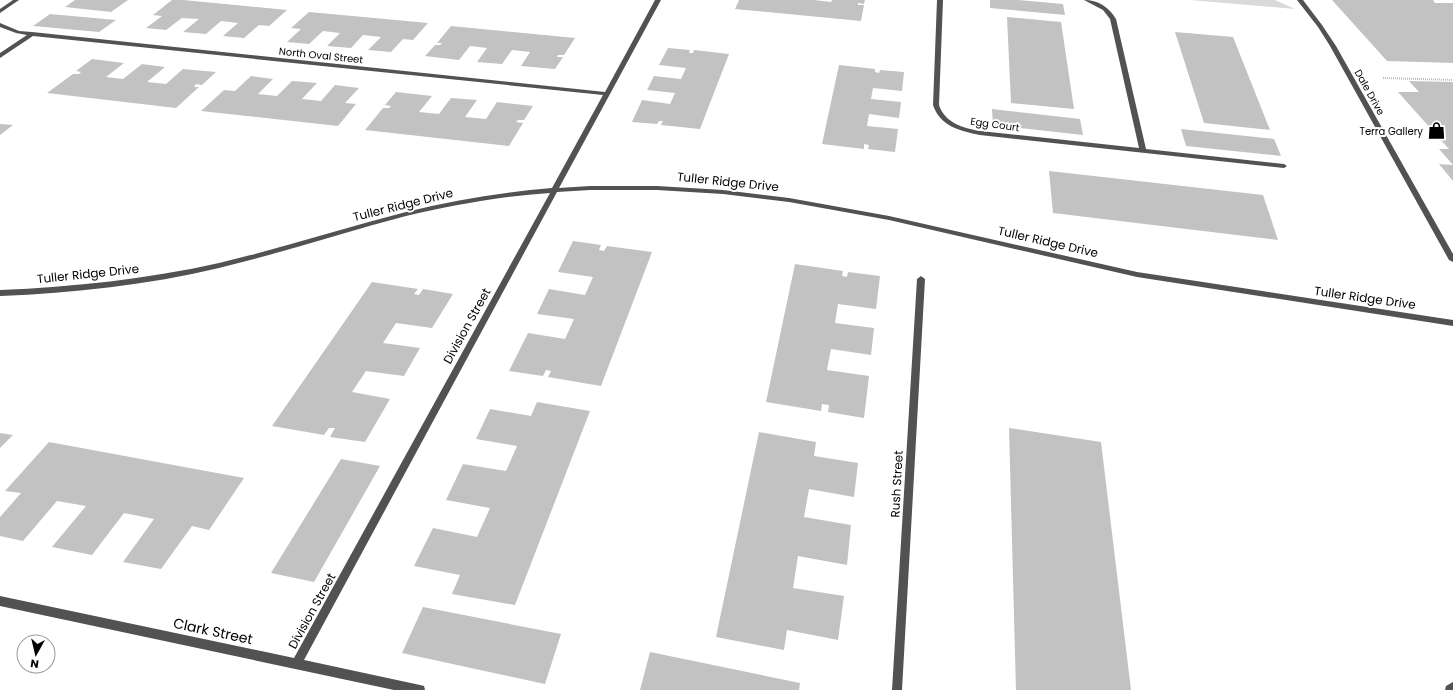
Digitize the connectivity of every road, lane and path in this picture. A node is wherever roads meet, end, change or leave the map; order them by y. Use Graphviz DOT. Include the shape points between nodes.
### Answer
graph roads {
  1 [pos="16,0"];
  2 [pos="658,0"];
  3 [pos="940,0"];
  4 [pos="1086,0"];
  5 [pos="1300,0"];
  6 [pos="0,11"];
  7 [pos="0,25"];
  8 [pos="32,34"];
  9 [pos="0,56"];
  10 [pos="1383,78"];
  11 [pos="1453,80"];
  12 [pos="607,94"];
  13 [pos="1143,150"];
  14 [pos="1284,166"];
  15 [pos="555,190"];
  16 [pos="1453,260"];
  17 [pos="921,279"];
  18 [pos="0,293"];
  19 [pos="1453,323"];
  20 [pos="0,601"];
  21 [pos="297,663"];
  22 [pos="1453,687"];
  23 [pos="420,690"];
  24 [pos="897,690"];
  25 [pos="1450,690"];
  1 -- 6 [label="street"];
  2 -- 12 [label="street, Division Street"];
  3 -- 13 [label="street, Egg Court" via="936,105 939,114 946,121 958,128 980,133"];
  4 -- 13 [label="street" via="1102,7 1113,19"];
  5 -- 16 [label="street, Dale Drive" via="1333,46"];
  7 -- 8 [label="street"];
  8 -- 9 [label="street"];
  8 -- 12 [label="street, North Oval Street"];
  10 -- 11 [label="path"];
  12 -- 15 [label="street, Division Street"];
  13 -- 14 [label="street, Egg Court"];
  15 -- 18 [label="street, Tuller Ridge Drive" via="435,208 268,253 176,274 78,288"];
  15 -- 19 [label="street, Tuller Ridge Drive" via="674,188 852,210 1127,273"];
  15 -- 21 [label="street, Division Street"];
  17 -- 24 [label="street, Rush Street"];
  20 -- 21 [label="street, Clark Street"];
  21 -- 23 [label="street, Clark Street"];
  22 -- 25 [label="street"];
}
